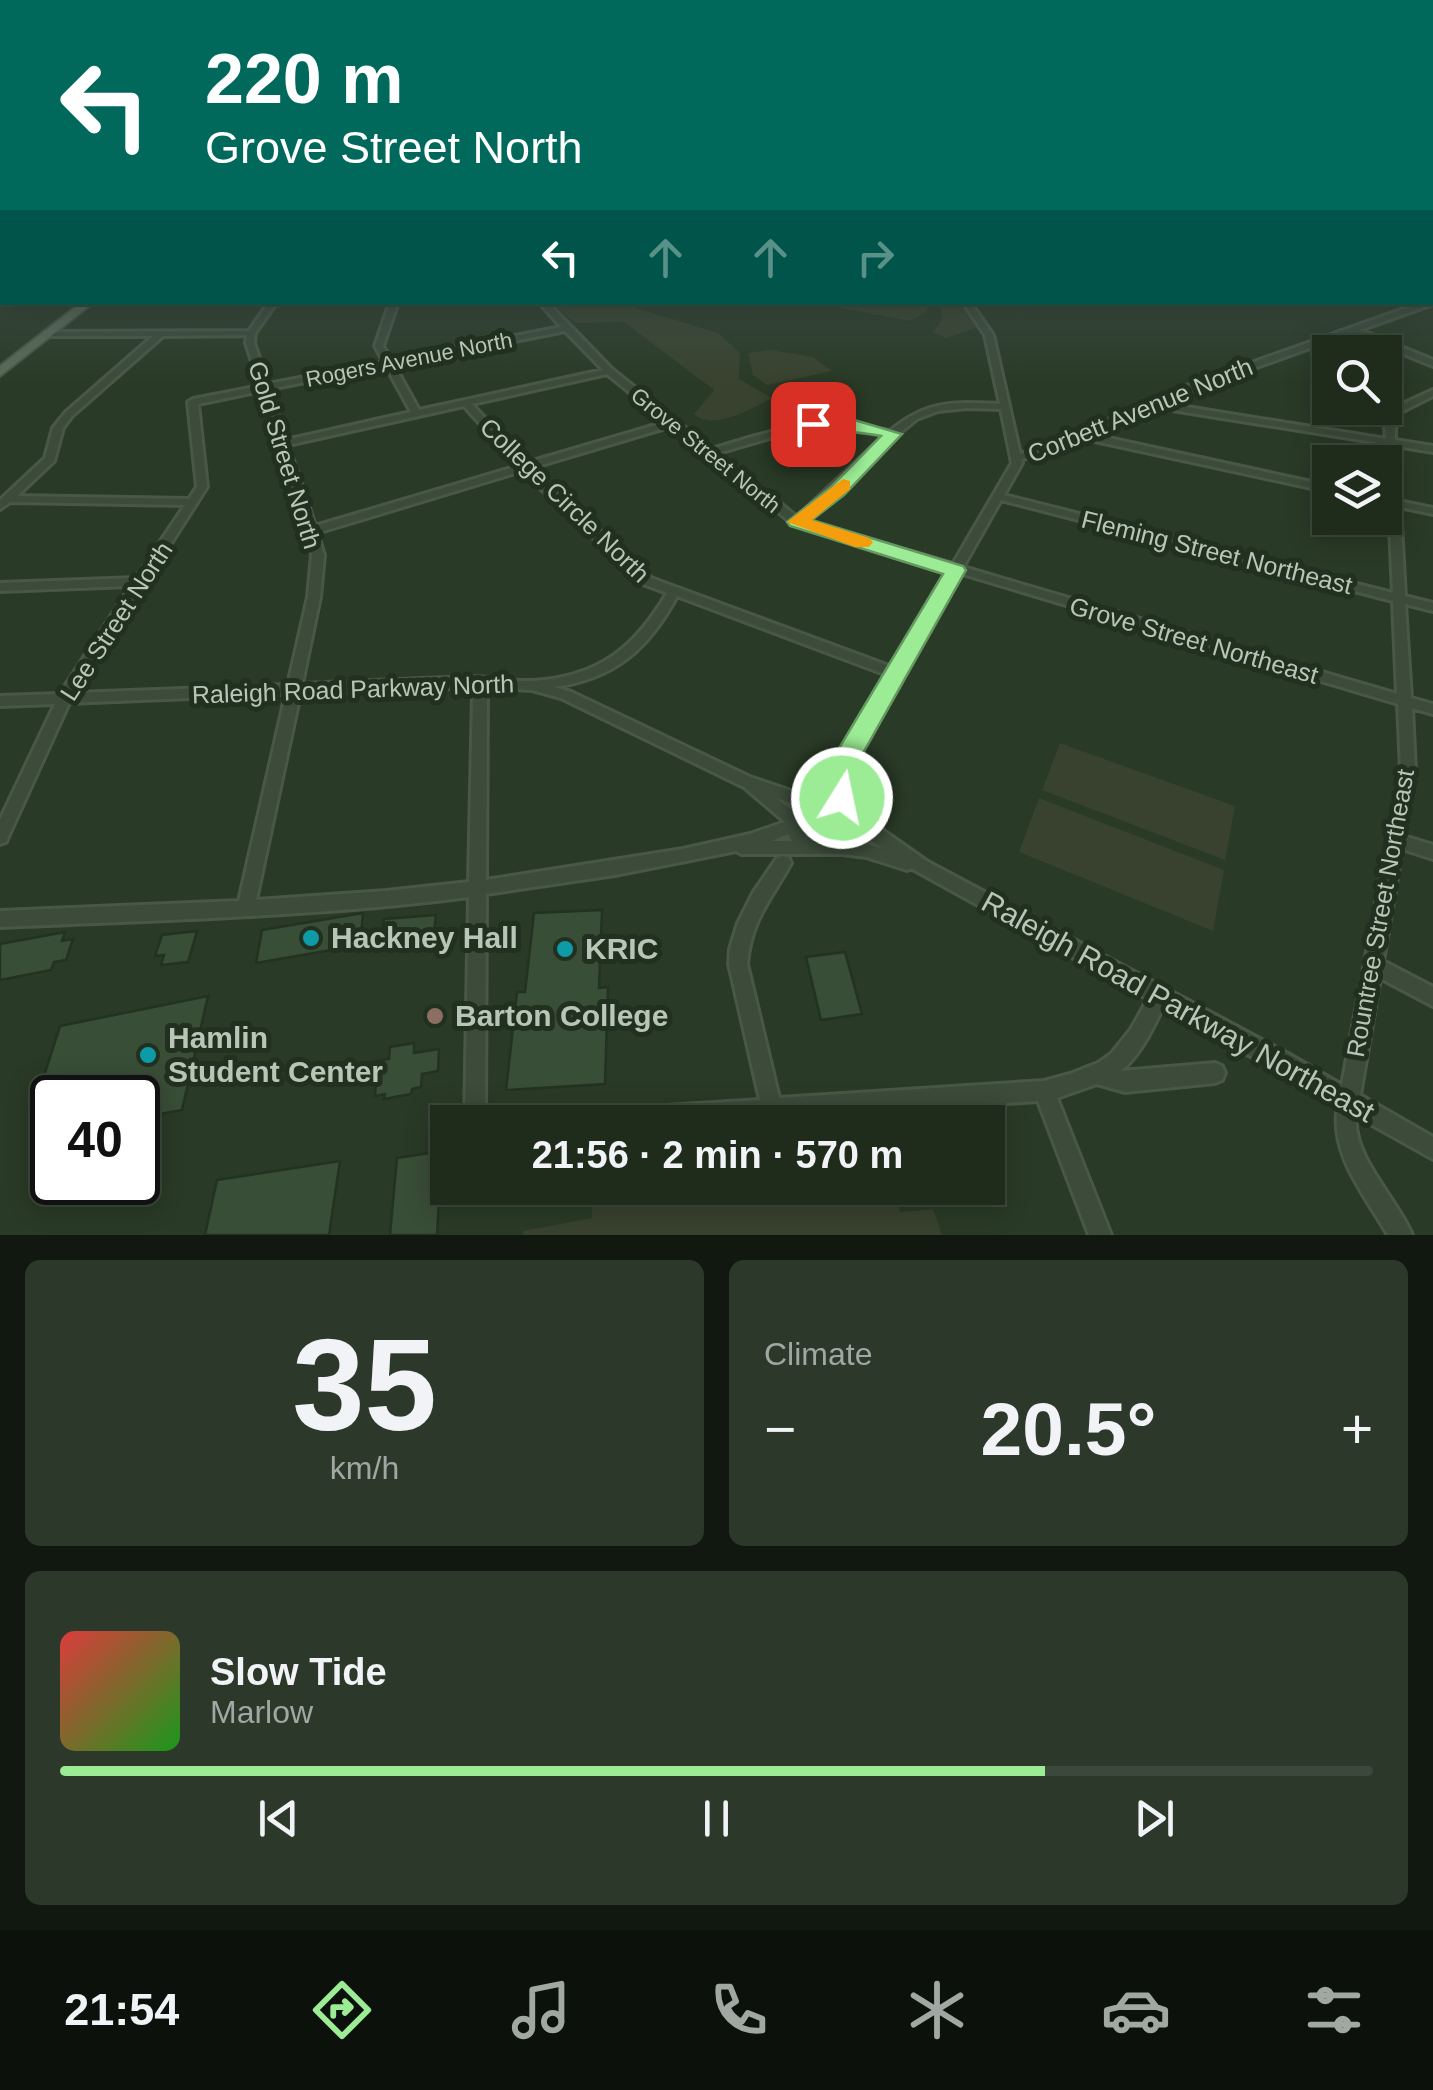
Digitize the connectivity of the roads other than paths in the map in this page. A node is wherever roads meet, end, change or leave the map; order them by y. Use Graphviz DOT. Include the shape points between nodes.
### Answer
graph roads {
  1 [pos="86,305"];
  2 [pos="271,305"];
  3 [pos="393,305"];
  4 [pos="545,305"];
  5 [pos="968,305"];
  6 [pos="1424,305"];
  7 [pos="566,328"];
  8 [pos="1352,330"];
  9 [pos="50,334"];
  10 [pos="160,334"];
  11 [pos="251,334"];
  12 [pos="1433,362"];
  13 [pos="388,364"];
  14 [pos="0,372"];
  15 [pos="609,372"];
  16 [pos="266,388"];
  17 [pos="1433,393"];
  18 [pos="193,402"];
  19 [pos="466,403"];
  20 [pos="1148,404"];
  21 [pos="1006,407"];
  22 [pos="416,414"];
  23 [pos="672,424"];
  24 [pos="893,434"];
  25 [pos="1076,434"];
  26 [pos="1392,442"];
  27 [pos="284,444"];
  28 [pos="1392,445"];
  29 [pos="1433,449"];
  30 [pos="709,453"];
  31 [pos="1017,458"];
  32 [pos="524,467"];
  33 [pos="1312,486"];
  34 [pos="1000,497"];
  35 [pos="3,501"];
  36 [pos="193,502"];
  37 [pos="1402,505"];
  38 [pos="1433,511"];
  39 [pos="797,522"];
  40 [pos="311,531"];
  41 [pos="1393,535"];
  42 [pos="956,570"];
  43 [pos="138,582"];
  44 [pos="0,587"];
  45 [pos="673,593"];
  46 [pos="1399,598"];
  47 [pos="1433,607"];
  48 [pos="895,673"];
  49 [pos="574,681"];
  50 [pos="532,685"];
  51 [pos="296,690"];
  52 [pos="480,694"];
  53 [pos="64,699"];
  54 [pos="1404,700"];
  55 [pos="0,701"];
  56 [pos="582,703"];
  57 [pos="1433,709"];
  58 [pos="839,770"];
  59 [pos="745,781"];
  60 [pos="812,802"];
  61 [pos="849,815"];
  62 [pos="793,823"];
  63 [pos="0,837"];
  64 [pos="1396,840"];
  65 [pos="842,847"];
  66 [pos="724,848"];
  67 [pos="812,848"];
  68 [pos="1433,852"];
  69 [pos="782,862"];
  70 [pos="922,867"];
  71 [pos="476,890"];
  72 [pos="246,908"];
  73 [pos="0,920"];
  74 [pos="1372,965"];
  75 [pos="1160,995"];
  76 [pos="1433,997"];
  77 [pos="1216,1073"];
  78 [pos="1098,1075"];
  79 [pos="1044,1091"];
  80 [pos="1348,1099"];
  81 [pos="475,1105"];
  82 [pos="771,1105"];
  83 [pos="844,1105"];
  84 [pos="1433,1149"];
  85 [pos="1100,1235"];
  86 [pos="1401,1235"];
  1 -- 9 [label="main road"];
  2 -- 11 [label="street, Gold Street North"];
  3 -- 13 [label="street" via="379,342"];
  4 -- 7 [label="street, Grove Street North"];
  5 -- 21 [label="street" via="989,335"];
  6 -- 8 [label="street, Corbett Avenue North"];
  7 -- 13 [label="street, Rogers Avenue North"];
  7 -- 15 [label="street, Grove Street North"];
  8 -- 12 [label="street"];
  8 -- 20 [label="street, Corbett Avenue North"];
  9 -- 10 [label="street"];
  9 -- 14 [label="main road"];
  10 -- 11 [label="street"];
  10 -- 35 [label="street" via="69,414 50,459"];
  11 -- 16 [label="street, Gold Street North"];
  13 -- 16 [label="street, Rogers Avenue North"];
  13 -- 22 [label="street"];
  15 -- 19 [label="street"];
  15 -- 23 [label="street, Grove Street North"];
  16 -- 18 [label="street, Rogers Avenue North"];
  16 -- 27 [label="street, Gold Street North"];
  17 -- 26 [label="street, Rountree Street Northeast" via="1393,414"];
  18 -- 36 [label="street, Lee Street North" via="204,473"];
  19 -- 22 [label="street"];
  19 -- 32 [label="street, College Circle North"];
  20 -- 25 [label="street, Corbett Avenue North"];
  20 -- 26 [label="street"];
  21 -- 24 [label="street" via="928,410"];
  21 -- 31 [label="street"];
  22 -- 27 [label="street"];
  23 -- 30 [label="street, Grove Street North"];
  23 -- 32 [label="street"];
  24 -- 30 [label="street" via="813,424"];
  24 -- 39 [label="street"];
  25 -- 31 [label="street, Corbett Avenue North"];
  25 -- 33 [label="street"];
  26 -- 28 [label="street, Rountree Street Northeast"];
  26 -- 29 [label="street"];
  27 -- 40 [label="street, Gold Street North"];
  30 -- 39 [label="street, Grove Street North"];
  31 -- 34 [label="street, Corbett Avenue North"];
  32 -- 40 [label="street"];
  32 -- 45 [label="street, College Circle North" via="647,581"];
  34 -- 42 [label="street, Corbett Avenue North"];
  34 -- 46 [label="street, Fleming Street Northeast"];
  35 -- 36 [label="street"];
  36 -- 43 [label="street, Lee Street North"];
  37 -- 38 [label="street"];
  39 -- 42 [label="street, Grove Street North"];
  40 -- 51 [label="street, Gold Street North" via="317,571"];
  41 -- 46 [label="street, Rountree Street Northeast"];
  42 -- 48 [label="street, Corbett Avenue North"];
  42 -- 54 [label="street, Grove Street Northeast"];
  43 -- 44 [label="street"];
  43 -- 53 [label="street, Lee Street North"];
  45 -- 48 [label="street, College Circle North"];
  45 -- 49 [label="street" via="638,646"];
  46 -- 47 [label="street, Fleming Street Northeast"];
  46 -- 54 [label="street, Rountree Street Northeast"];
  48 -- 58 [label="street, Corbett Avenue North"];
  49 -- 50 [label="street"];
  49 -- 56 [label="street"];
  50 -- 51 [label="street, Raleigh Road Parkway North"];
  50 -- 56 [label="street, Raleigh Road Parkway North"];
  51 -- 53 [label="street, Raleigh Road Parkway North"];
  51 -- 72 [label="street, Gold Street North"];
  52 -- 71 [label="street"];
  53 -- 55 [label="street, Raleigh Road Parkway North"];
  53 -- 63 [label="street, Lee Street North"];
  54 -- 57 [label="street, Grove Street Northeast"];
  54 -- 64 [label="street, Rountree Street Northeast" via="1408,770"];
  56 -- 59 [label="street, Raleigh Road Parkway North"];
  58 -- 60 [label="street, Corbett Avenue North"];
  58 -- 61 [label="street"];
  59 -- 60 [label="street, Raleigh Road Parkway North"];
  59 -- 62 [label="street, Raleigh Road Parkway North"];
  60 -- 61 [label="street" via="831,803"];
  60 -- 62 [label="street"];
  61 -- 65 [label="street" via="853,835"];
  61 -- 70 [label="street, Raleigh Road Parkway Northeast"];
  62 -- 66 [label="street"];
  62 -- 67 [label="street" via="796,836"];
  64 -- 68 [label="street"];
  64 -- 74 [label="street, Rountree Street Northeast"];
  65 -- 67 [label="street"];
  65 -- 70 [label="street, Raleigh Road Parkway Northeast"];
  66 -- 67 [label="street"];
  66 -- 71 [label="street"];
  69 -- 82 [label="street" via="738,944"];
  70 -- 75 [label="street, Raleigh Road Parkway Northeast"];
  71 -- 72 [label="street"];
  71 -- 81 [label="street"];
  72 -- 73 [label="street"];
  74 -- 76 [label="street"];
  74 -- 80 [label="street, Rountree Street Northeast"];
  75 -- 78 [label="street" via="1131,1052"];
  75 -- 80 [label="street, Raleigh Road Parkway Northeast"];
  77 -- 78 [label="street" via="1125,1082"];
  78 -- 79 [label="street"];
  79 -- 83 [label="street"];
  79 -- 85 [label="street"];
  80 -- 84 [label="street, Raleigh Road Parkway Northeast"];
  80 -- 86 [label="street, Rountree Street Northeast" via="1352,1154"];
}
